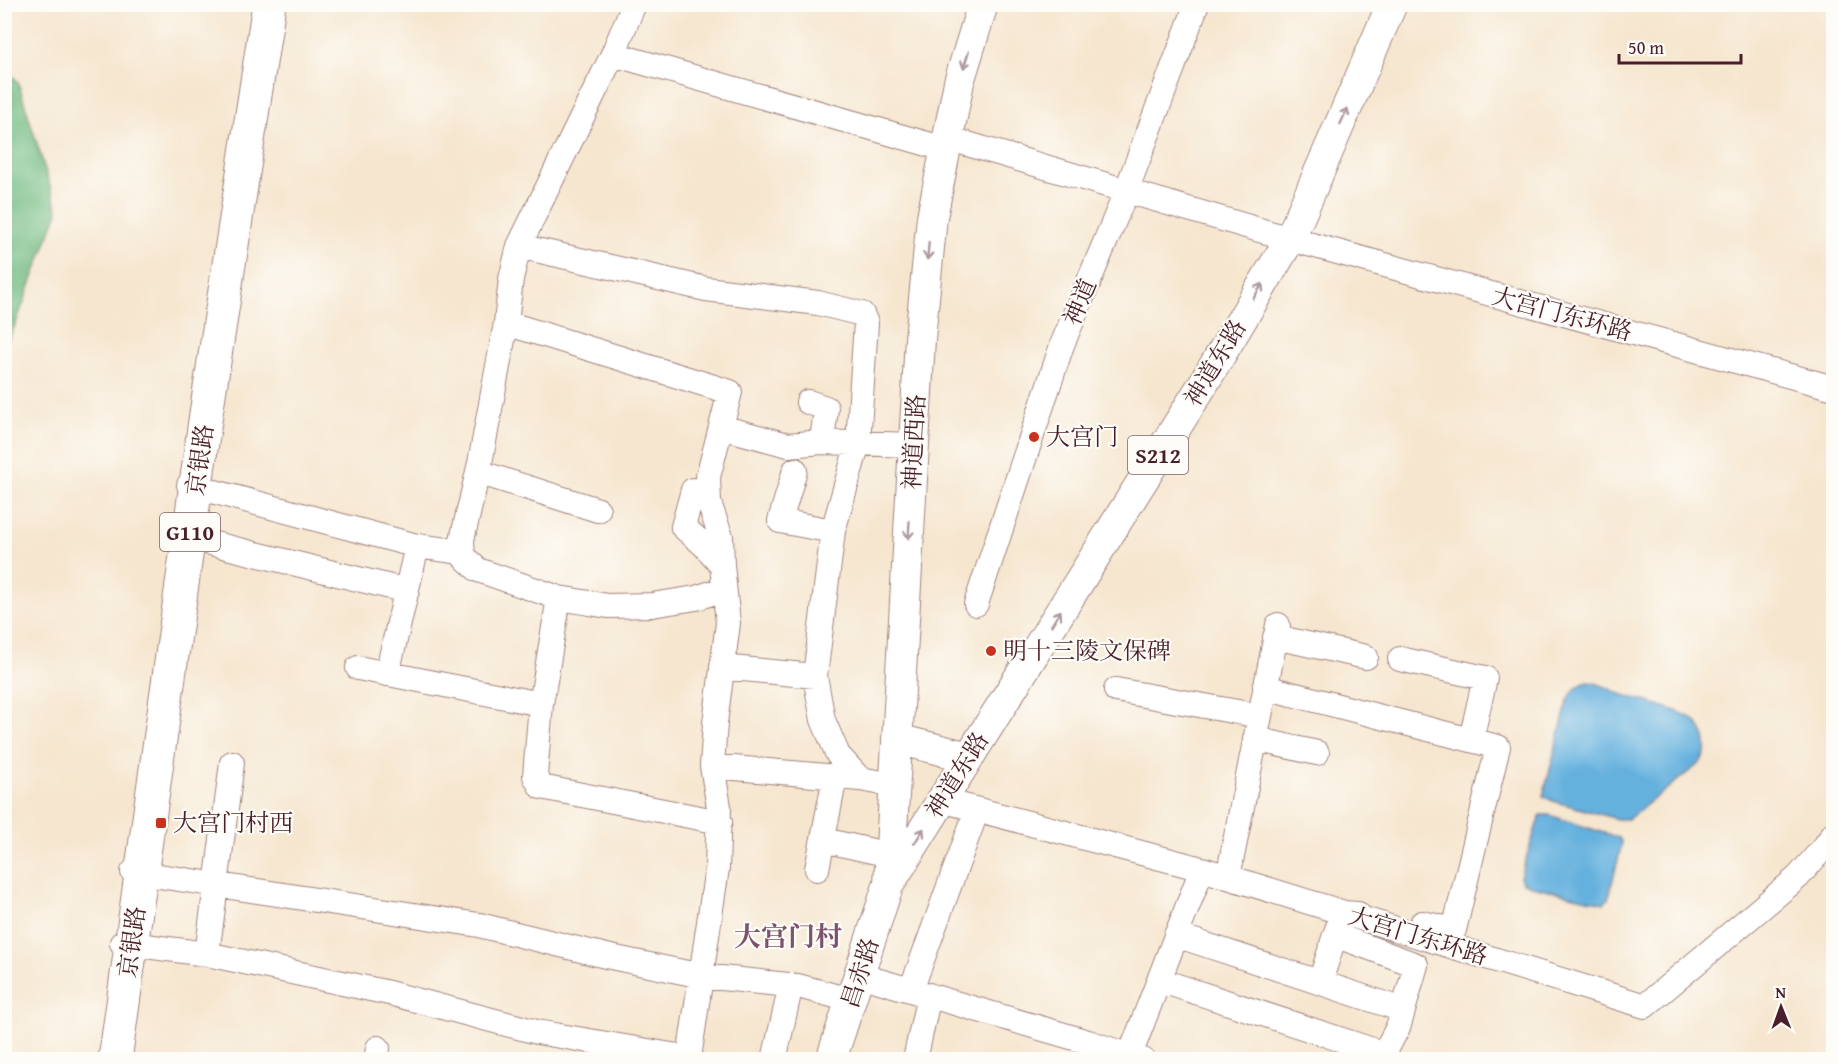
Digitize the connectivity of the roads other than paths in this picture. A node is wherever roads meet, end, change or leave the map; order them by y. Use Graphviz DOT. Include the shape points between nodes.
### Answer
graph roads {
  1 [pos="259,4"];
  2 [pos="269,4"];
  3 [pos="634,4"];
  4 [pos="983,4"];
  5 [pos="1197,4"];
  6 [pos="1392,4"];
  7 [pos="613,54"];
  8 [pos="946,144"];
  9 [pos="1127,190"];
  10 [pos="1290,239"];
  11 [pos="519,246"];
  12 [pos="506,323"];
  13 [pos="1833,388"];
  14 [pos="808,402"];
  15 [pos="721,427"];
  16 [pos="822,442"];
  17 [pos="858,443"];
  18 [pos="914,445"];
  19 [pos="795,470"];
  20 [pos="478,471"];
  21 [pos="193,486"];
  22 [pos="693,490"];
  23 [pos="598,510"];
  24 [pos="833,531"];
  25 [pos="185,536"];
  26 [pos="417,546"];
  27 [pos="462,552"];
  28 [pos="722,565"];
  29 [pos="724,589"];
  30 [pos="407,591"];
  31 [pos="560,598"];
  32 [pos="976,604"];
  33 [pos="1366,657"];
  34 [pos="1400,659"];
  35 [pos="722,667"];
  36 [pos="358,668"];
  37 [pos="387,674"];
  38 [pos="815,676"];
  39 [pos="1265,687"];
  40 [pos="1116,690"];
  41 [pos="541,704"];
  42 [pos="1258,728"];
  43 [pos="897,740"];
  44 [pos="1471,740"];
  45 [pos="1317,753"];
  46 [pos="969,757"];
  47 [pos="232,763"];
  48 [pos="712,766"];
  49 [pos="835,777"];
  50 [pos="860,779"];
  51 [pos="894,785"];
  52 [pos="941,801"];
  53 [pos="977,810"];
  54 [pos="720,822"];
  55 [pos="1833,833"];
  56 [pos="823,840"];
  57 [pos="890,855"];
  58 [pos="817,869"];
  59 [pos="1202,869"];
  60 [pos="137,873"];
  61 [pos="1228,877"];
  62 [pos="216,884"];
  63 [pos="888,886"];
  64 [pos="1339,924"];
  65 [pos="1176,935"];
  66 [pos="127,944"];
  67 [pos="207,954"];
  68 [pos="702,976"];
  69 [pos="1159,980"];
  70 [pos="1320,982"];
  71 [pos="791,985"];
  72 [pos="855,988"];
  73 [pos="920,993"];
  74 [pos="1403,1010"];
  75 [pos="1383,1057"];
  76 [pos="689,1058"];
  77 [pos="836,1058"];
  78 [pos="1137,1058"];
  79 [pos="105,1059"];
  80 [pos="115,1059"];
  81 [pos="774,1059"];
  82 [pos="915,1059"];
  1 -- 21 [label="highway, 京银路 / G110"];
  2 -- 21 [label="highway, 京银路 / G110"];
  3 -- 7 [label="street"];
  4 -- 8 [label="main road, 神道西路 / S212, one-way" via="959,82"];
  5 -- 9 [label="street, 神道"];
  10 -- 6 [label="main road, 神道东路 / S212, one-way"];
  7 -- 8 [label="street, 大宫门东环路"];
  7 -- 11 [label="street"];
  8 -- 9 [label="street, 大宫门东环路"];
  8 -- 18 [label="main road, 神道西路 / S212, one-way" via="932,217"];
  9 -- 10 [label="street, 大宫门东环路"];
  9 -- 32 [label="street, 神道" via="1062,345"];
  10 -- 13 [label="street, 大宫门东环路"];
  46 -- 10 [label="main road, 神道东路 / S212, one-way"];
  11 -- 12 [label="street"];
  11 -- 17 [label="street" via="706,289 818,303 862,314 866,323"];
  12 -- 15 [label="street" via="730,392"];
  12 -- 20 [label="street"];
  14 -- 16 [label="street" via="826,408"];
  15 -- 16 [label="street" via="788,445"];
  15 -- 28 [label="street" via="708,477 709,503 721,537"];
  16 -- 17 [label="street"];
  17 -- 18 [label="street"];
  17 -- 24 [label="street"];
  18 -- 43 [label="main road, 神道西路 / S212, one-way"];
  19 -- 24 [label="street" via="780,521"];
  20 -- 23 [label="street"];
  20 -- 27 [label="street"];
  21 -- 25 [label="highway, 京银路 / G110"];
  21 -- 26 [label="street"];
  22 -- 28 [label="street" via="683,527"];
  24 -- 38 [label="street"];
  25 -- 30 [label="street"];
  25 -- 60 [label="highway, 京银路 / G110"];
  26 -- 27 [label="street"];
  26 -- 30 [label="street"];
  27 -- 31 [label="street" via="478,570"];
  28 -- 29 [label="street"];
  29 -- 31 [label="street" via="652,605 608,606"];
  29 -- 35 [label="street" via="728,622"];
  30 -- 37 [label="street"];
  31 -- 41 [label="street"];
  33 -- 39 [label="street" via="1277,631"];
  34 -- 44 [label="street" via="1485,678"];
  35 -- 38 [label="street"];
  35 -- 48 [label="street"];
  36 -- 37 [label="street"];
  37 -- 41 [label="street"];
  38 -- 50 [label="street" via="823,720 838,755"];
  39 -- 42 [label="street"];
  39 -- 44 [label="street"];
  40 -- 42 [label="street"];
  41 -- 54 [label="street" via="535,776 541,787"];
  42 -- 45 [label="street"];
  42 -- 61 [label="street"];
  43 -- 46 [label="main road" via="933,743"];
  43 -- 51 [label="main road, 神道西路 / S212"];
  44 -- 64 [label="street" via="1498,747 1454,930 1404,919"];
  46 -- 52 [label="main road, 神道东路 / S212"];
  47 -- 62 [label="street"];
  48 -- 49 [label="street"];
  48 -- 54 [label="street"];
  49 -- 50 [label="street"];
  49 -- 56 [label="street"];
  50 -- 51 [label="street"];
  51 -- 57 [label="main road, 神道西路 / S212"];
  52 -- 53 [label="street, 大宫门东环路"];
  63 -- 52 [label="main road, 神道东路 / S212, one-way"];
  53 -- 59 [label="street, 大宫门东环路"];
  53 -- 73 [label="street"];
  54 -- 68 [label="street"];
  55 -- 64 [label="street, 大宫门东环路" via="1798,878 1645,1006"];
  56 -- 57 [label="street"];
  56 -- 58 [label="street"];
  57 -- 63 [label="main road, 神道西路 / S212"];
  59 -- 61 [label="street, 大宫门东环路"];
  59 -- 65 [label="street"];
  60 -- 62 [label="street"];
  60 -- 66 [label="highway, 京银路 / G110"];
  61 -- 64 [label="street, 大宫门东环路"];
  62 -- 67 [label="street"];
  62 -- 68 [label="street" via="479,925"];
  63 -- 72 [label="main road, 昌赤路 / S212"];
  64 -- 70 [label="street"];
  64 -- 74 [label="street" via="1416,965"];
  65 -- 69 [label="street"];
  65 -- 70 [label="street"];
  66 -- 67 [label="street"];
  66 -- 79 [label="highway, 京银路 / G110"];
  66 -- 80 [label="highway, 京银路 / G110"];
  67 -- 76 [label="street" via="389,993 537,1032"];
  68 -- 71 [label="street"];
  68 -- 76 [label="street"];
  69 -- 75 [label="street"];
  69 -- 78 [label="street"];
  70 -- 74 [label="street"];
  71 -- 72 [label="street"];
  71 -- 81 [label="street"];
  72 -- 73 [label="street"];
  72 -- 77 [label="main road, 昌赤路 / S212"];
  73 -- 78 [label="street"];
  73 -- 82 [label="street"];
  74 -- 75 [label="street"];
}
